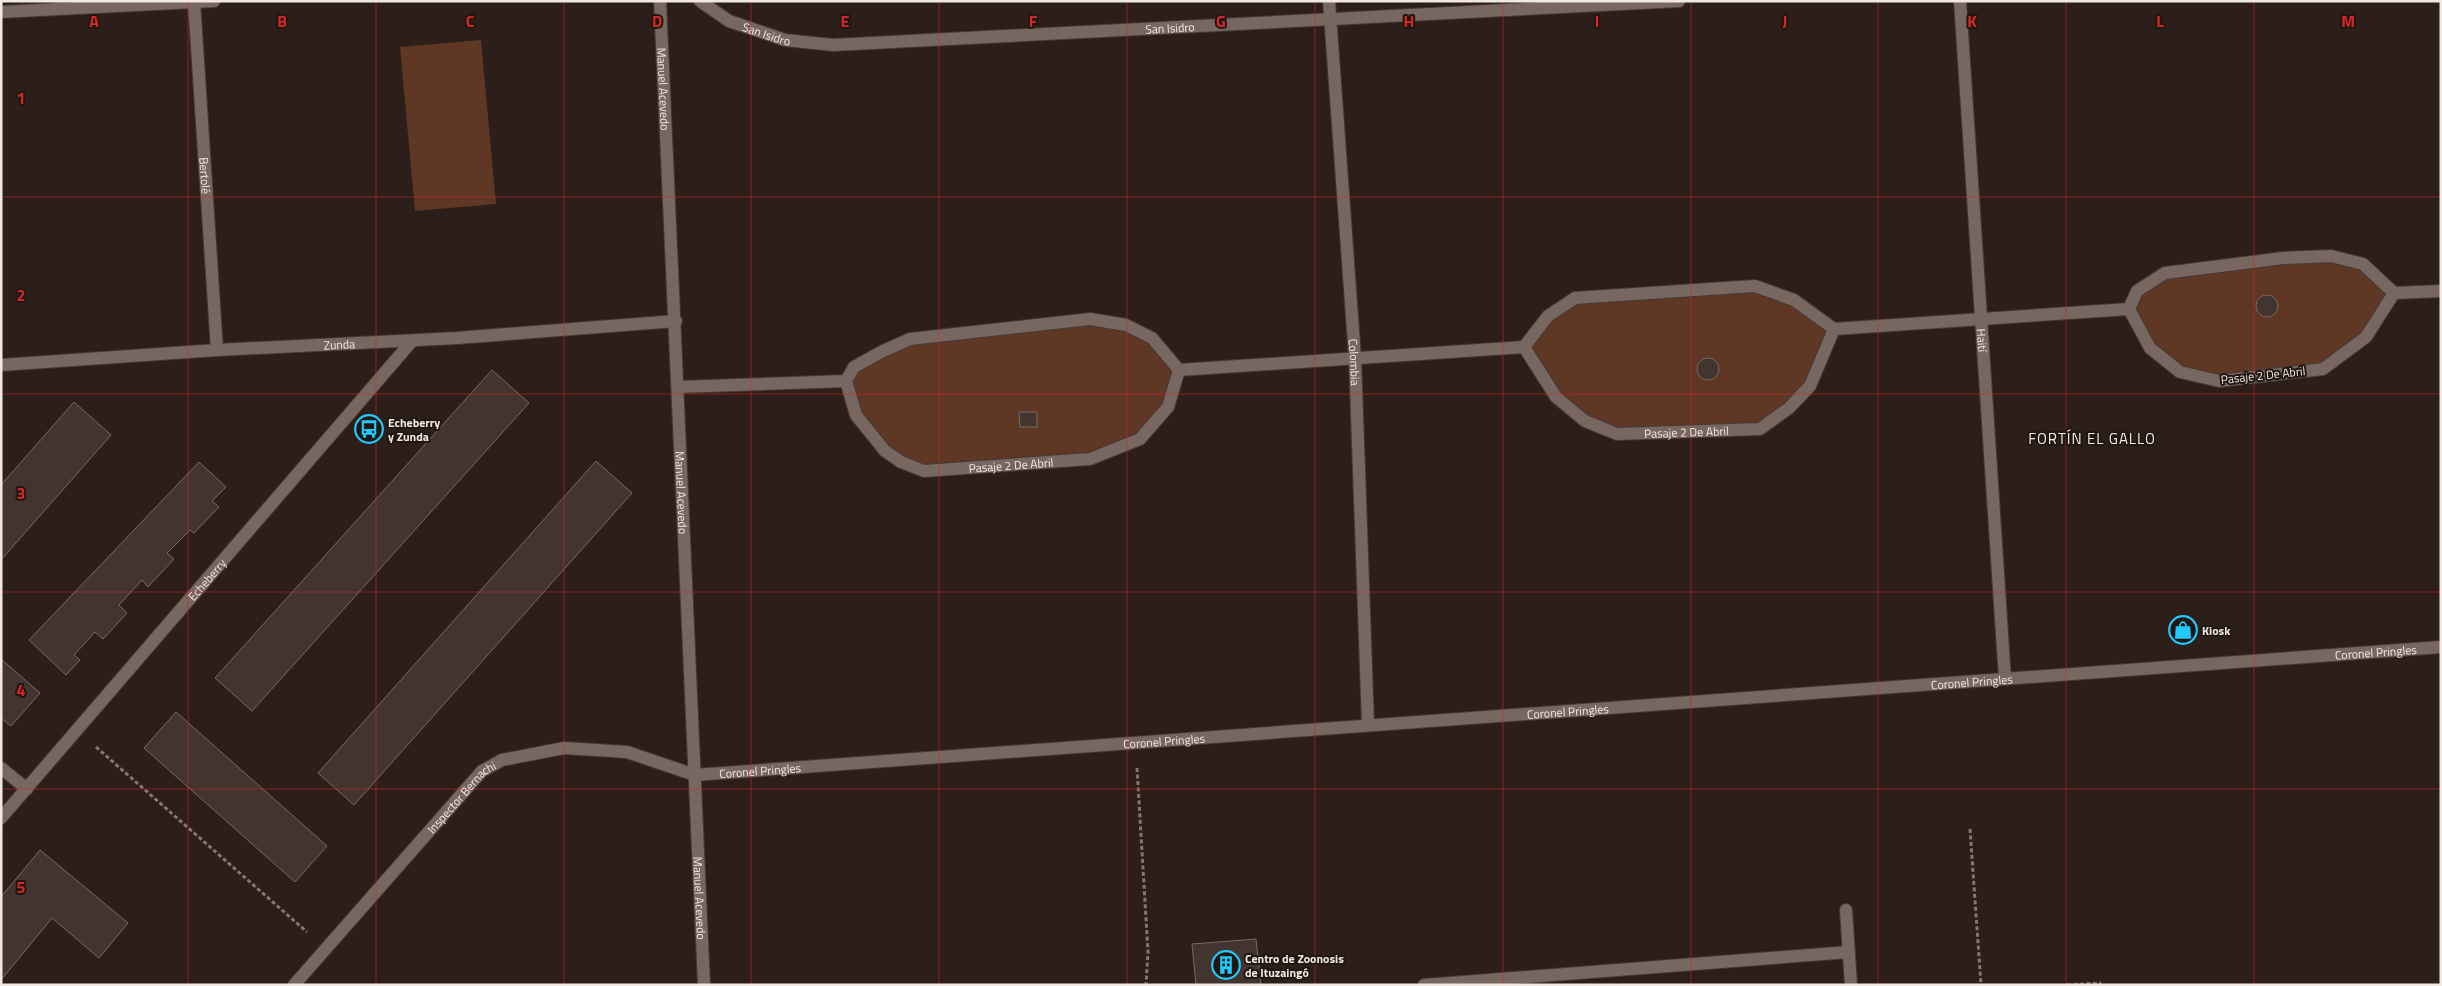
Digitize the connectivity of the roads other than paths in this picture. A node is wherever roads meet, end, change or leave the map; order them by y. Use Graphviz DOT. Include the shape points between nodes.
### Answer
graph roads {
  1 [pos="214,1"];
  2 [pos="660,1"];
  3 [pos="700,1"];
  4 [pos="1330,1"];
  5 [pos="1679,1"];
  6 [pos="1960,1"];
  7 [pos="194,2"];
  8 [pos="1,12"];
  9 [pos="1330,18"];
  10 [pos="2441,290"];
  11 [pos="2394,293"];
  12 [pos="2129,309"];
  13 [pos="1983,319"];
  14 [pos="676,321"];
  15 [pos="1834,329"];
  16 [pos="412,341"];
  17 [pos="1524,347"];
  18 [pos="217,350"];
  19 [pos="1355,358"];
  20 [pos="1,365"];
  21 [pos="1179,370"];
  22 [pos="846,380"];
  23 [pos="678,387"];
  24 [pos="2441,647"];
  25 [pos="2005,679"];
  26 [pos="1368,724"];
  27 [pos="1,768"];
  28 [pos="695,775"];
  29 [pos="27,789"];
  30 [pos="1,818"];
  31 [pos="1846,910"];
  32 [pos="1849,952"];
  33 [pos="294,985"];
  34 [pos="704,985"];
  35 [pos="1424,985"];
  36 [pos="1851,985"];
  1 -- 7 [label="street"];
  2 -- 14 [label="street, Manuel Acevedo"];
  3 -- 9 [label="street, San Isidro" via="728,21 785,40 833,45"];
  4 -- 9 [label="street, Colombia"];
  5 -- 9 [label="street, San Isidro"];
  6 -- 13 [label="street, Haití"];
  7 -- 8 [label="street"];
  7 -- 18 [label="street, Bertolé"];
  9 -- 19 [label="street, Colombia"];
  10 -- 11 [label="street"];
  11 -- 12 [label="street" via="2363,264 2331,256 2283,258 2165,273 2136,291"];
  11 -- 12 [label="street, Pasaje 2 De Abril" via="2366,337 2323,368 2219,381 2180,372 2150,348"];
  12 -- 13 [label="street"];
  13 -- 15 [label="street"];
  13 -- 25 [label="street, Haití"];
  14 -- 16 [label="street, Zunda"];
  14 -- 23 [label="street, Manuel Acevedo"];
  15 -- 17 [label="street" via="1794,300 1755,286 1575,298 1548,316"];
  15 -- 17 [label="street, Pasaje 2 De Abril" via="1810,386 1789,408 1760,429 1617,434 1585,421 1556,397"];
  16 -- 18 [label="street, Zunda"];
  16 -- 29 [label="street, Echeberry"];
  17 -- 19 [label="street"];
  18 -- 20 [label="street, Zunda"];
  19 -- 21 [label="street"];
  19 -- 26 [label="street, Colombia"];
  21 -- 22 [label="street" via="1152,338 1126,325 1090,319 910,339 854,367"];
  21 -- 22 [label="street, Pasaje 2 De Abril" via="1168,407 1140,439 1090,459 924,471 901,462 886,451 856,415"];
  22 -- 23 [label="street"];
  23 -- 28 [label="street, Manuel Acevedo"];
  24 -- 25 [label="street, Coronel Pringles"];
  25 -- 26 [label="street, Coronel Pringles"];
  26 -- 28 [label="street, Coronel Pringles"];
  27 -- 29 [label="street"];
  28 -- 33 [label="street, Inspector Bernachi" via="627,752 564,748 502,760 482,772"];
  28 -- 34 [label="street, Manuel Acevedo"];
  29 -- 30 [label="street, Echeberry"];
  31 -- 32 [label="street"];
  32 -- 35 [label="street"];
  32 -- 36 [label="street"];
}
